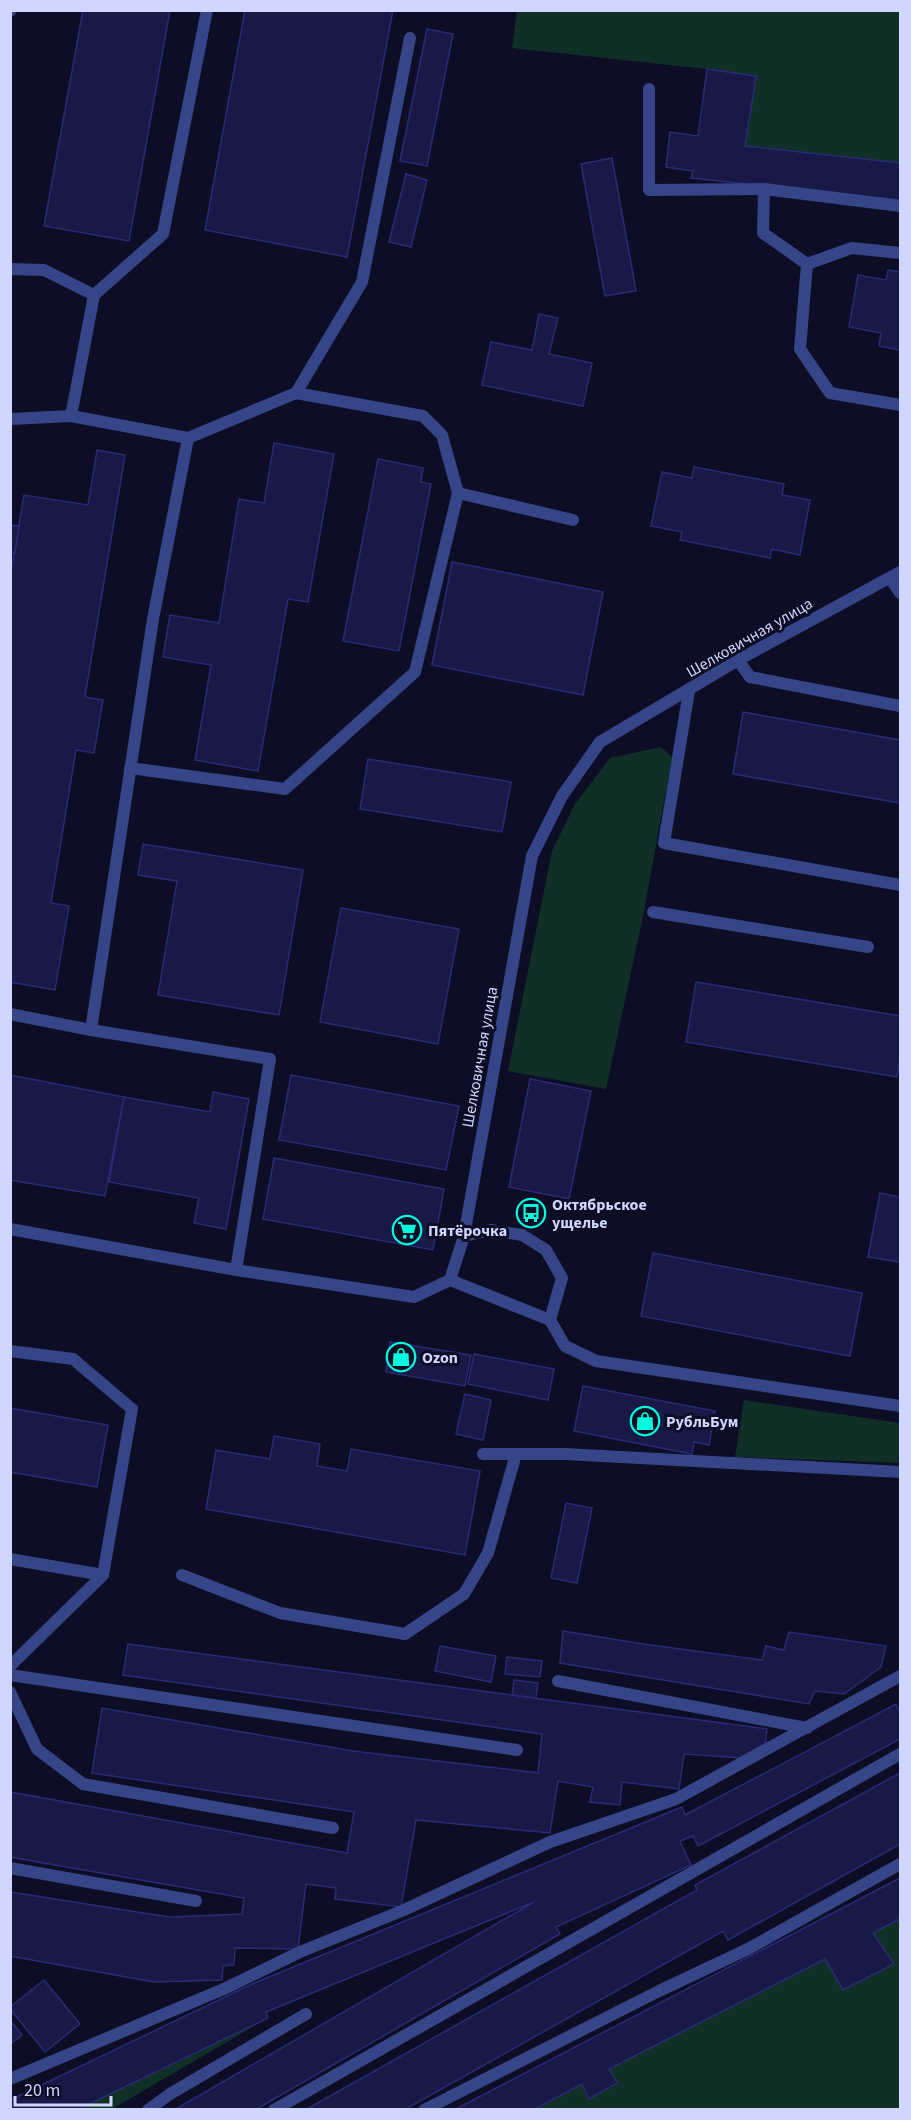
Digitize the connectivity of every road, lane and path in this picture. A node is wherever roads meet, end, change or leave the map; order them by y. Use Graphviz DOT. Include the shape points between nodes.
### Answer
graph roads {
  1 [pos="207,10"];
  2 [pos="410,38"];
  3 [pos="649,89"];
  4 [pos="764,189"];
  5 [pos="900,206"];
  6 [pos="900,254"];
  7 [pos="807,264"];
  8 [pos="10,269"];
  9 [pos="94,295"];
  10 [pos="296,393"];
  11 [pos="900,405"];
  12 [pos="71,416"];
  13 [pos="10,419"];
  14 [pos="188,438"];
  15 [pos="458,493"];
  16 [pos="573,520"];
  17 [pos="895,575"];
  18 [pos="900,593"];
  19 [pos="738,660"];
  20 [pos="689,691"];
  21 [pos="900,706"];
  22 [pos="130,768"];
  23 [pos="900,885"];
  24 [pos="653,912"];
  25 [pos="868,947"];
  26 [pos="10,1014"];
  27 [pos="91,1030"];
  28 [pos="10,1229"];
  29 [pos="464,1236"];
  30 [pos="236,1270"];
  31 [pos="450,1280"];
  32 [pos="550,1320"];
  33 [pos="10,1352"];
  34 [pos="900,1406"];
  35 [pos="483,1454"];
  36 [pos="516,1454"];
  37 [pos="900,1472"];
  38 [pos="10,1560"];
  39 [pos="103,1575"];
  40 [pos="182,1575"];
  41 [pos="10,1666"];
  42 [pos="10,1675"];
  43 [pos="900,1676"];
  44 [pos="558,1681"];
  45 [pos="10,1692"];
  46 [pos="807,1728"];
  47 [pos="517,1750"];
  48 [pos="900,1754"];
  49 [pos="333,1828"];
  50 [pos="900,1864"];
  51 [pos="10,1868"];
  52 [pos="196,1901"];
  53 [pos="306,2014"];
  54 [pos="10,2079"];
  55 [pos="148,2109"];
  56 [pos="274,2109"];
  57 [pos="424,2109"];
  1 -- 9 [label="street" via="163,234"];
  2 -- 10 [label="street" via="362,282"];
  3 -- 4 [label="street" via="650,190"];
  4 -- 5 [label="street"];
  4 -- 7 [label="street" via="763,233"];
  6 -- 7 [label="street" via="852,248"];
  7 -- 11 [label="street" via="800,349 830,393"];
  8 -- 9 [label="street" via="44,270"];
  9 -- 12 [label="street"];
  10 -- 14 [label="street"];
  10 -- 15 [label="street" via="423,416 442,435"];
  12 -- 13 [label="street"];
  12 -- 14 [label="street"];
  14 -- 22 [label="street" via="153,619"];
  15 -- 16 [label="street"];
  15 -- 22 [label="street" via="415,672 285,789"];
  17 -- 18 [label="street, Шелковичная улица"];
  17 -- 19 [label="street, Шелковичная улица"];
  19 -- 20 [label="street, Шелковичная улица"];
  19 -- 21 [label="street" via="750,677"];
  20 -- 23 [label="street" via="664,843"];
  20 -- 29 [label="street, Шелковичная улица" via="600,742 562,796 532,856"];
  22 -- 27 [label="street"];
  24 -- 25 [label="street"];
  26 -- 27 [label="street"];
  27 -- 30 [label="street" via="270,1059"];
  28 -- 30 [label="street"];
  29 -- 31 [label="street, Шелковичная улица"];
  29 -- 32 [label="street" via="491,1230 522,1235 546,1250 562,1278"];
  30 -- 31 [label="street" via="414,1297"];
  31 -- 32 [label="street"];
  32 -- 34 [label="street" via="566,1346 596,1361"];
  33 -- 39 [label="street" via="73,1359 132,1409"];
  35 -- 36 [label="street"];
  36 -- 37 [label="street"];
  36 -- 40 [label="street" via="489,1553 464,1594 405,1634 280,1613"];
  38 -- 39 [label="street"];
  39 -- 41 [label="street"];
  42 -- 47 [label="street"];
  43 -- 46 [label="street"];
  44 -- 46 [label="street"];
  45 -- 49 [label="street" via="37,1749 83,1784"];
  46 -- 54 [label="street" via="676,1799 550,1842 404,1910"];
  48 -- 56 [label="street"];
  50 -- 57 [label="street" via="748,1949"];
  51 -- 52 [label="street"];
  53 -- 55 [label="street"];
}
